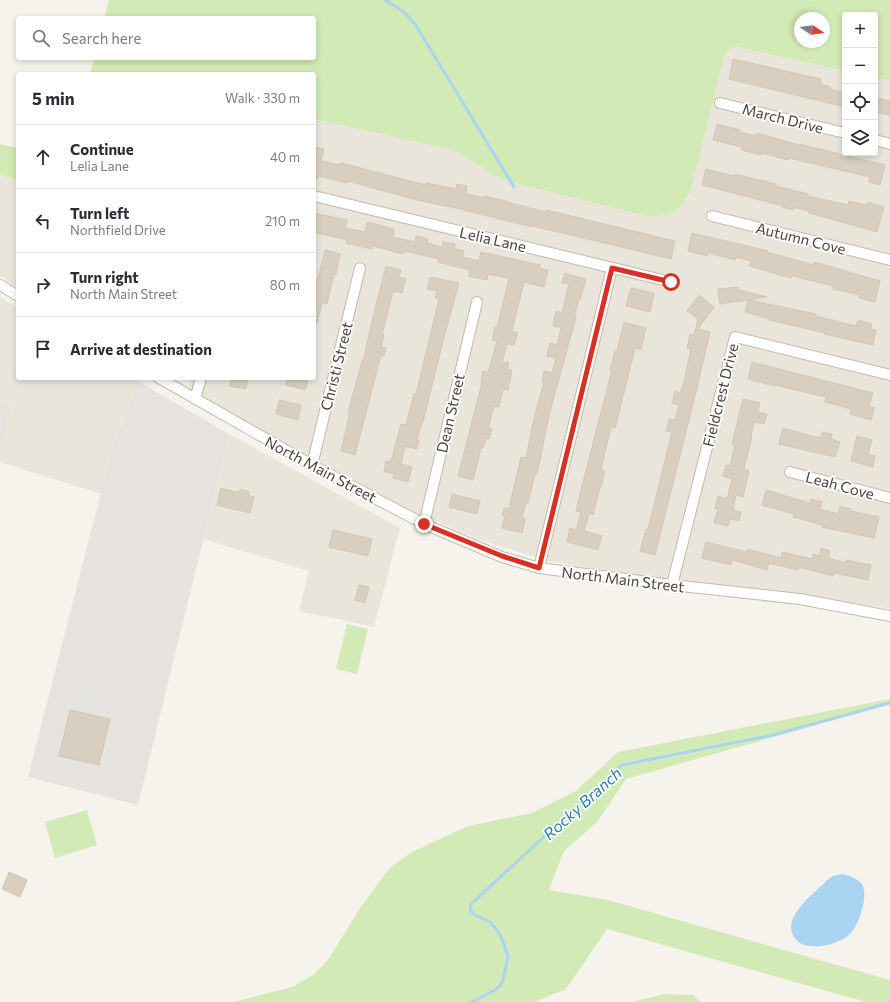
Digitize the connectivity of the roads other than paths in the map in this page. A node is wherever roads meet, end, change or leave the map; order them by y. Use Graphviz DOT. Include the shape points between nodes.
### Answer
graph roads {
  1 [pos="720,103"];
  2 [pos="842,132"];
  3 [pos="878,141"];
  4 [pos="890,144"];
  5 [pos="316,196"];
  6 [pos="712,216"];
  7 [pos="890,260"];
  8 [pos="360,268"];
  9 [pos="612,268"];
  10 [pos="671,282"];
  11 [pos="0,285"];
  12 [pos="16,295"];
  13 [pos="477,302"];
  14 [pos="890,375"];
  15 [pos="162,380"];
  16 [pos="200,380"];
  17 [pos="195,399"];
  18 [pos="312,465"];
  19 [pos="790,472"];
  20 [pos="890,498"];
  21 [pos="424,524"];
  22 [pos="539,568"];
  23 [pos="672,585"];
  24 [pos="890,616"];
  1 -- 2 [label="street, March Drive"];
  3 -- 4 [label="street"];
  5 -- 9 [label="street, Lelia Lane"];
  6 -- 7 [label="street, Autumn Cove"];
  8 -- 18 [label="street, Christi Street"];
  9 -- 10 [label="street, Lelia Lane"];
  9 -- 22 [label="street"];
  11 -- 12 [label="street"];
  13 -- 21 [label="street, Dean Street"];
  14 -- 23 [label="street, Fieldcrest Drive" via="735,337"];
  15 -- 17 [label="street, North Main Street"];
  16 -- 17 [label="street"];
  17 -- 18 [label="street, North Main Street"];
  18 -- 21 [label="street, North Main Street"];
  19 -- 20 [label="street, Leah Cove"];
  21 -- 22 [label="street, North Main Street" via="496,554"];
  22 -- 23 [label="street, North Main Street"];
  23 -- 24 [label="street, North Main Street" via="800,599"];
}
